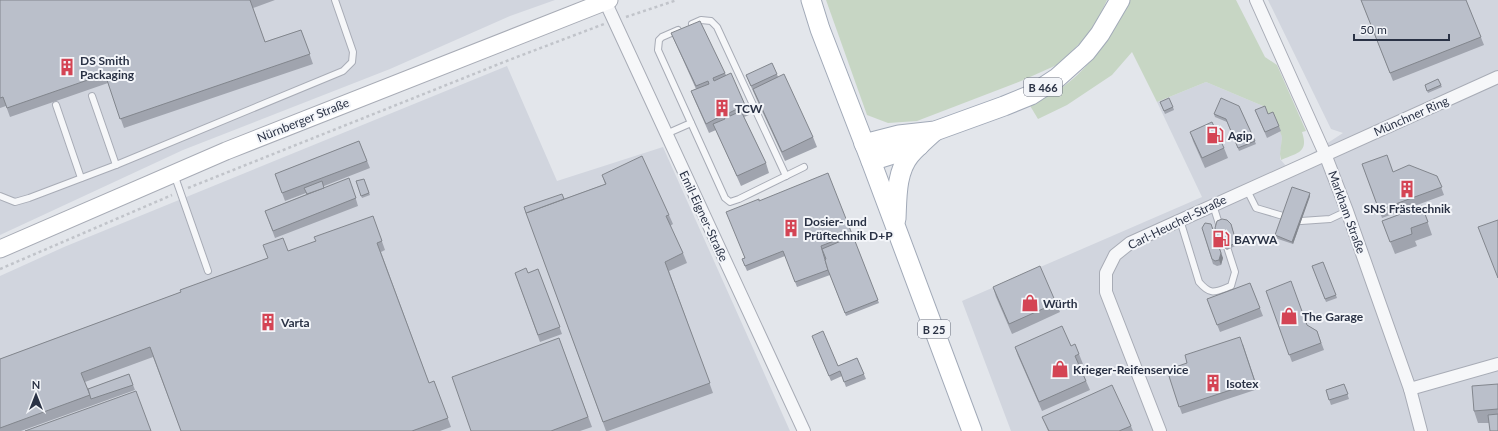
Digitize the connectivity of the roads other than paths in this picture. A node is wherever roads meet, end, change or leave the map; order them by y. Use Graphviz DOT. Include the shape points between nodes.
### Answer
graph roads {
  1 [pos="335,0"];
  2 [pos="606,0"];
  3 [pos="811,0"];
  4 [pos="1120,0"];
  5 [pos="1256,0"];
  6 [pos="688,25"];
  7 [pos="682,28"];
  8 [pos="1498,77"];
  9 [pos="92,96"];
  10 [pos="56,105"];
  11 [pos="691,123"];
  12 [pos="935,131"];
  13 [pos="666,134"];
  14 [pos="919,146"];
  15 [pos="868,153"];
  16 [pos="1325,154"];
  17 [pos="116,165"];
  18 [pos="804,167"];
  19 [pos="174,173"];
  20 [pos="786,176"];
  21 [pos="81,178"];
  22 [pos="1247,190"];
  23 [pos="0,196"];
  24 [pos="1213,205"];
  25 [pos="1347,211"];
  26 [pos="1283,216"];
  27 [pos="1180,220"];
  28 [pos="1301,221"];
  29 [pos="896,226"];
  30 [pos="0,250"];
  31 [pos="208,271"];
  32 [pos="1498,364"];
  33 [pos="1410,389"];
  34 [pos="804,431"];
  35 [pos="972,431"];
  36 [pos="1160,431"];
  37 [pos="1421,431"];
  1 -- 17 [label="lane" via="353,52 352,62 343,71"];
  2 -- 13 [label="street, Emil-Eigner-Straße"];
  2 -- 19 [label="main road, Nürnberger Straße"];
  3 -- 15 [label="main road, B 25"];
  4 -- 12 [label="main road, B 466" via="1086,52 1057,78 1031,95"];
  5 -- 16 [label="street, Markham Straße"];
  6 -- 20 [label="lane" via="701,20 711,21 717,28"];
  7 -- 11 [label="lane" via="662,37 657,45"];
  8 -- 16 [label="street, Münchner Ring"];
  9 -- 17 [label="lane"];
  10 -- 21 [label="lane"];
  11 -- 13 [label="lane"];
  11 -- 20 [label="lane" via="724,198 730,202"];
  12 -- 14 [label="main road, B 466"];
  12 -- 15 [label="main road, B 466" via="899,135"];
  13 -- 34 [label="street, Emil-Eigner-Straße"];
  14 -- 15 [label="main road, B 466"];
  14 -- 29 [label="main road, B 466" via="908,157 901,171"];
  15 -- 29 [label="main road, B 25"];
  16 -- 22 [label="street, Carl-Heuchel-Straße"];
  16 -- 25 [label="street, Markham Straße"];
  17 -- 21 [label="lane"];
  18 -- 20 [label="lane"];
  19 -- 30 [label="main road, Nürnberger Straße"];
  19 -- 31 [label="lane"];
  21 -- 23 [label="lane" via="16,202"];
  22 -- 24 [label="street, Carl-Heuchel-Straße"];
  22 -- 26 [label="lane" via="1256,208"];
  24 -- 27 [label="street, Carl-Heuchel-Straße"];
  24 -- 27 [label="lane" via="1235,272 1231,286 1215,292 1206,290 1200,282"];
  25 -- 28 [label="lane" via="1330,219"];
  25 -- 33 [label="street, Markham Straße"];
  27 -- 36 [label="street, Carl-Heuchel-Straße" via="1130,243 1115,256 1106,273 1106,292"];
  29 -- 35 [label="main road, B 25"];
  32 -- 33 [label="street"];
  33 -- 37 [label="street, Markham Straße"];
}
